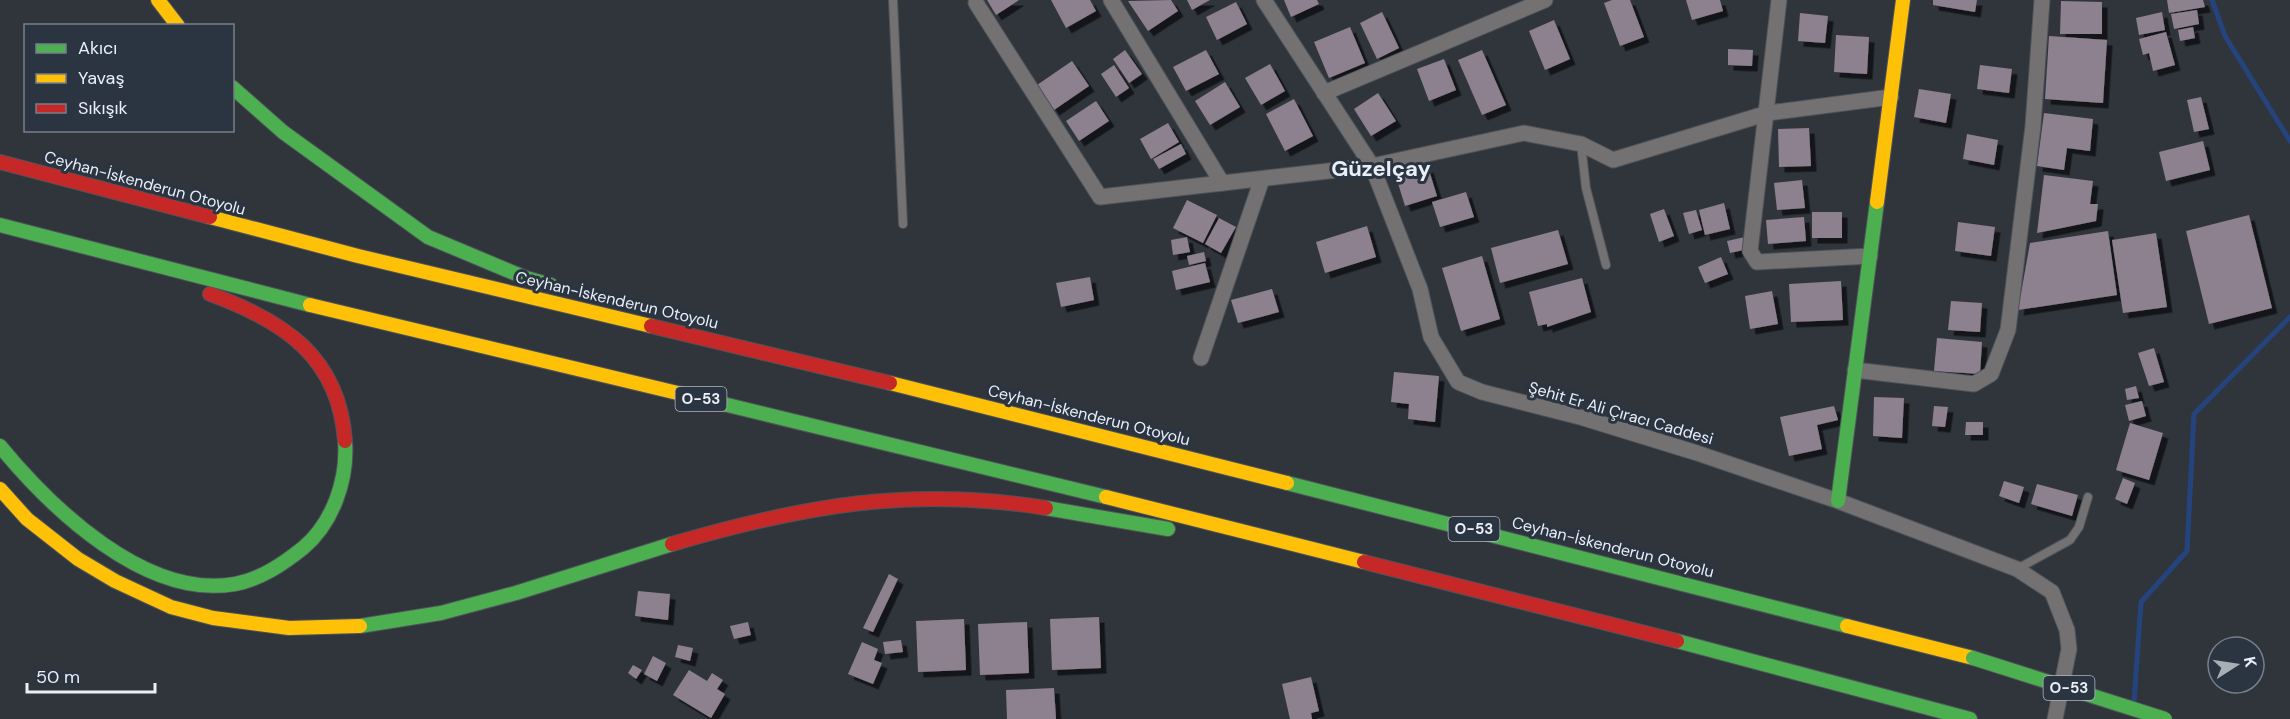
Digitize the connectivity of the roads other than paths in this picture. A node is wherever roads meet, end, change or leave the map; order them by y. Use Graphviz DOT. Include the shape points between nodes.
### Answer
graph roads {
  1 [pos="158,0"];
  2 [pos="893,0"];
  3 [pos="1111,0"];
  4 [pos="1264,0"];
  5 [pos="1545,0"];
  6 [pos="1779,0"];
  7 [pos="1903,0"];
  8 [pos="2042,0"];
  9 [pos="976,3"];
  10 [pos="176,24"];
  11 [pos="234,89"];
  12 [pos="1324,93"];
  13 [pos="1891,97"];
  14 [pos="1768,113"];
  15 [pos="1581,144"];
  16 [pos="2,163"];
  17 [pos="1372,166"];
  18 [pos="1262,179"];
  19 [pos="1222,183"];
  20 [pos="903,224"];
  21 [pos="0,225"];
  22 [pos="35,234"];
  23 [pos="1870,256"];
  24 [pos="1606,265"];
  25 [pos="561,288"];
  26 [pos="607,301"];
  27 [pos="1201,358"];
  28 [pos="1855,370"];
  29 [pos="975,403"];
  30 [pos="0,446"];
  31 [pos="0,489"];
  32 [pos="2088,497"];
  33 [pos="1838,501"];
  34 [pos="2017,569"];
  35 [pos="1403,572"];
  36 [pos="1963,717"];
  37 [pos="2055,719"];
  38 [pos="2165,719"];
  1 -- 10 [label="main road"];
  2 -- 20 [label="lane"];
  3 -- 19 [label="street"];
  4 -- 12 [label="street, Şehit Er Ali Çıracı Caddesi"];
  5 -- 12 [label="street"];
  6 -- 14 [label="street"];
  7 -- 13 [label="main road"];
  8 -- 28 [label="street" via="2033,126 2008,330 1991,374 1974,384"];
  9 -- 19 [label="street" via="1100,198"];
  11 -- 25 [label="main road" via="292,139 428,237 526,278"];
  12 -- 17 [label="street, Şehit Er Ali Çıracı Caddesi"];
  13 -- 14 [label="street"];
  13 -- 23 [label="main road"];
  14 -- 15 [label="street" via="1613,160"];
  14 -- 23 [label="street" via="1752,257 1757,262"];
  15 -- 17 [label="street" via="1524,133"];
  15 -- 24 [label="lane" via="1586,188"];
  16 -- 29 [label="main road, Ceyhan-İskenderun Otoyolu / O-53" via="358,256"];
  17 -- 18 [label="street"];
  17 -- 33 [label="street, Şehit Er Ali Çıracı Caddesi" via="1416,279 1431,337 1458,382 1697,453"];
  18 -- 19 [label="street"];
  18 -- 27 [label="street"];
  21 -- 22 [label="main road, O-53"];
  22 -- 30 [label="main road" via="214,295 264,317 305,346 329,376 342,409 348,447 345,480 333,512 313,540 288,562 245,581 225,585 194,583 158,573 73,525 28,482"];
  22 -- 35 [label="main road, O-53" via="344,314 949,458"];
  23 -- 28 [label="main road"];
  26 -- 29 [label="main road"];
  28 -- 33 [label="main road"];
  29 -- 38 [label="main road, Ceyhan-İskenderun Otoyolu / O-53, bridge" via="1973,658"];
  31 -- 35 [label="main road" via="54,541 97,571 173,608 244,625 308,630 372,625 458,608 729,526 815,508 909,499 992,501"];
  32 -- 34 [label="lane" via="2079,527 2070,540"];
  33 -- 34 [label="street, Şehit Er Ali Çıracı Caddesi"];
  34 -- 37 [label="street, Şehit Er Ali Çıracı Caddesi" via="2052,592 2067,630 2069,649"];
  35 -- 36 [label="main road, O-53"];
}
